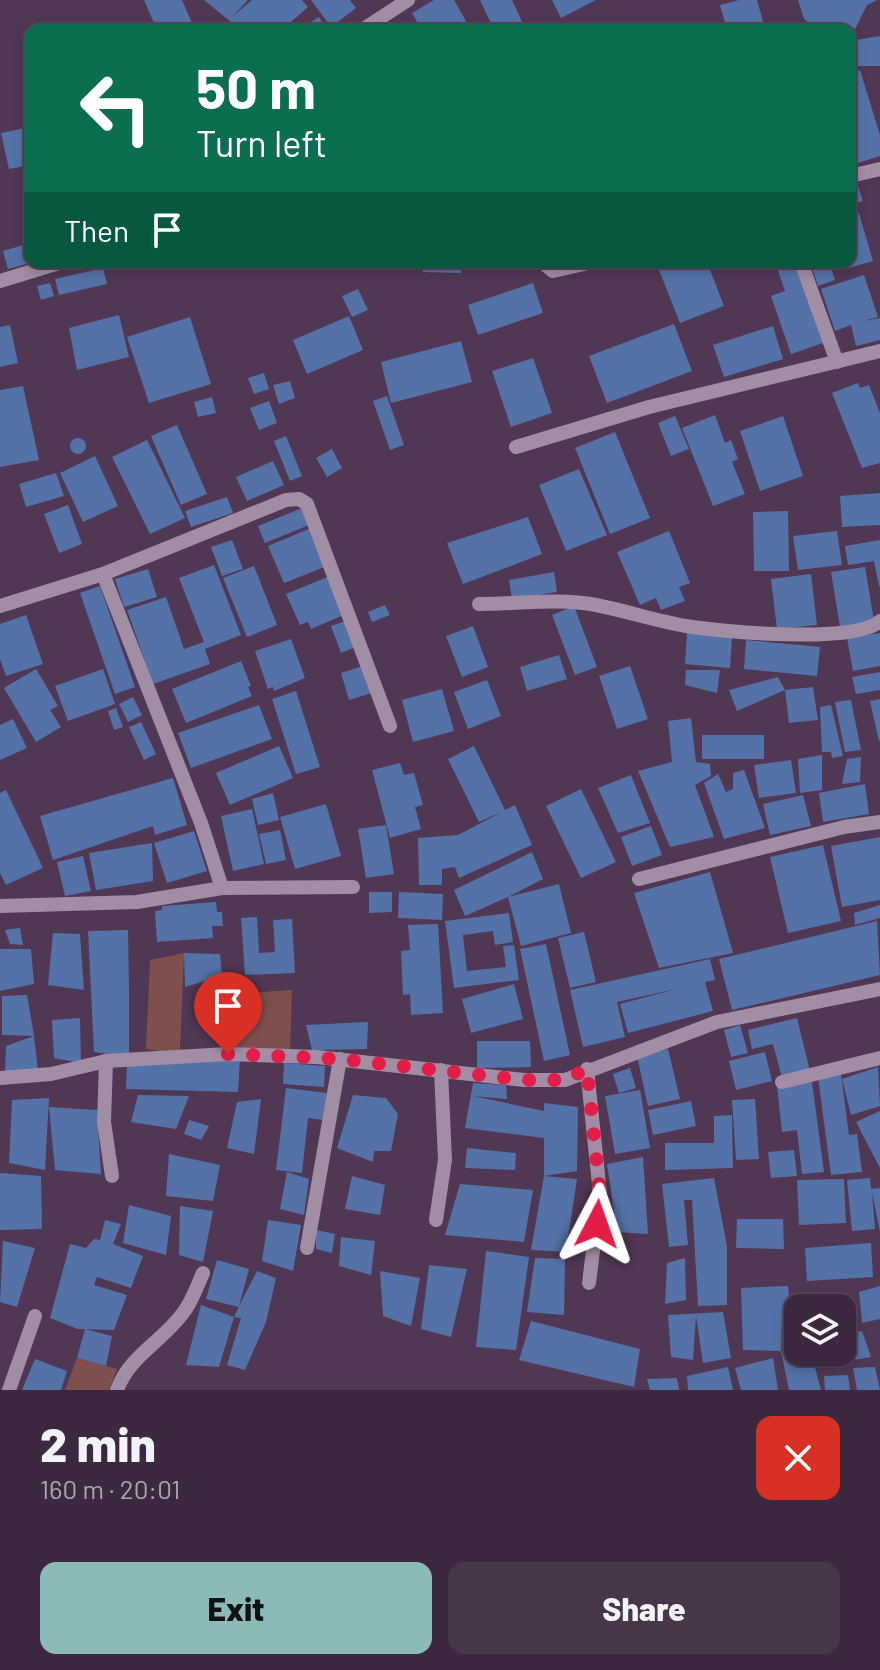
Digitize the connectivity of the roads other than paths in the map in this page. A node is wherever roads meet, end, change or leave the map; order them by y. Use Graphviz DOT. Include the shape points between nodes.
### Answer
graph roads {
  1 [pos="408,0"];
  2 [pos="371,24"];
  3 [pos="880,169"];
  4 [pos="856,175"];
  5 [pos="42,268"];
  6 [pos="803,268"];
  7 [pos="0,281"];
  8 [pos="880,351"];
  9 [pos="837,362"];
  10 [pos="516,447"];
  11 [pos="103,574"];
  12 [pos="479,604"];
  13 [pos="0,606"];
  14 [pos="880,621"];
  15 [pos="390,726"];
  16 [pos="880,822"];
  17 [pos="639,879"];
  18 [pos="353,887"];
  19 [pos="222,888"];
  20 [pos="0,906"];
  21 [pos="880,989"];
  22 [pos="880,1058"];
  23 [pos="340,1059"];
  24 [pos="106,1061"];
  25 [pos="587,1069"];
  26 [pos="441,1070"];
  27 [pos="0,1078"];
  28 [pos="782,1082"];
  29 [pos="112,1176"];
  30 [pos="436,1220"];
  31 [pos="307,1248"];
  32 [pos="203,1273"];
  33 [pos="589,1283"];
  34 [pos="35,1316"];
  35 [pos="9,1390"];
  36 [pos="117,1390"];
  1 -- 2 [label="street"];
  3 -- 4 [label="street"];
  5 -- 7 [label="street"];
  6 -- 9 [label="street"];
  8 -- 9 [label="street"];
  9 -- 10 [label="street" via="649,407"];
  11 -- 13 [label="street"];
  11 -- 15 [label="street" via="299,499 313,518"];
  11 -- 19 [label="street"];
  12 -- 14 [label="street" via="595,605 690,627 749,633 847,634"];
  16 -- 17 [label="street"];
  18 -- 19 [label="street"];
  19 -- 20 [label="street" via="137,902"];
  21 -- 25 [label="street" via="717,1022"];
  22 -- 28 [label="street"];
  23 -- 24 [label="street" via="228,1054"];
  23 -- 26 [label="street"];
  23 -- 31 [label="street"];
  24 -- 27 [label="street" via="51,1074"];
  24 -- 29 [label="street" via="104,1122"];
  25 -- 26 [label="street" via="565,1080"];
  25 -- 33 [label="street" via="600,1194"];
  26 -- 30 [label="street" via="445,1160"];
  32 -- 36 [label="street" via="185,1311 124,1370"];
  34 -- 35 [label="street"];
}
